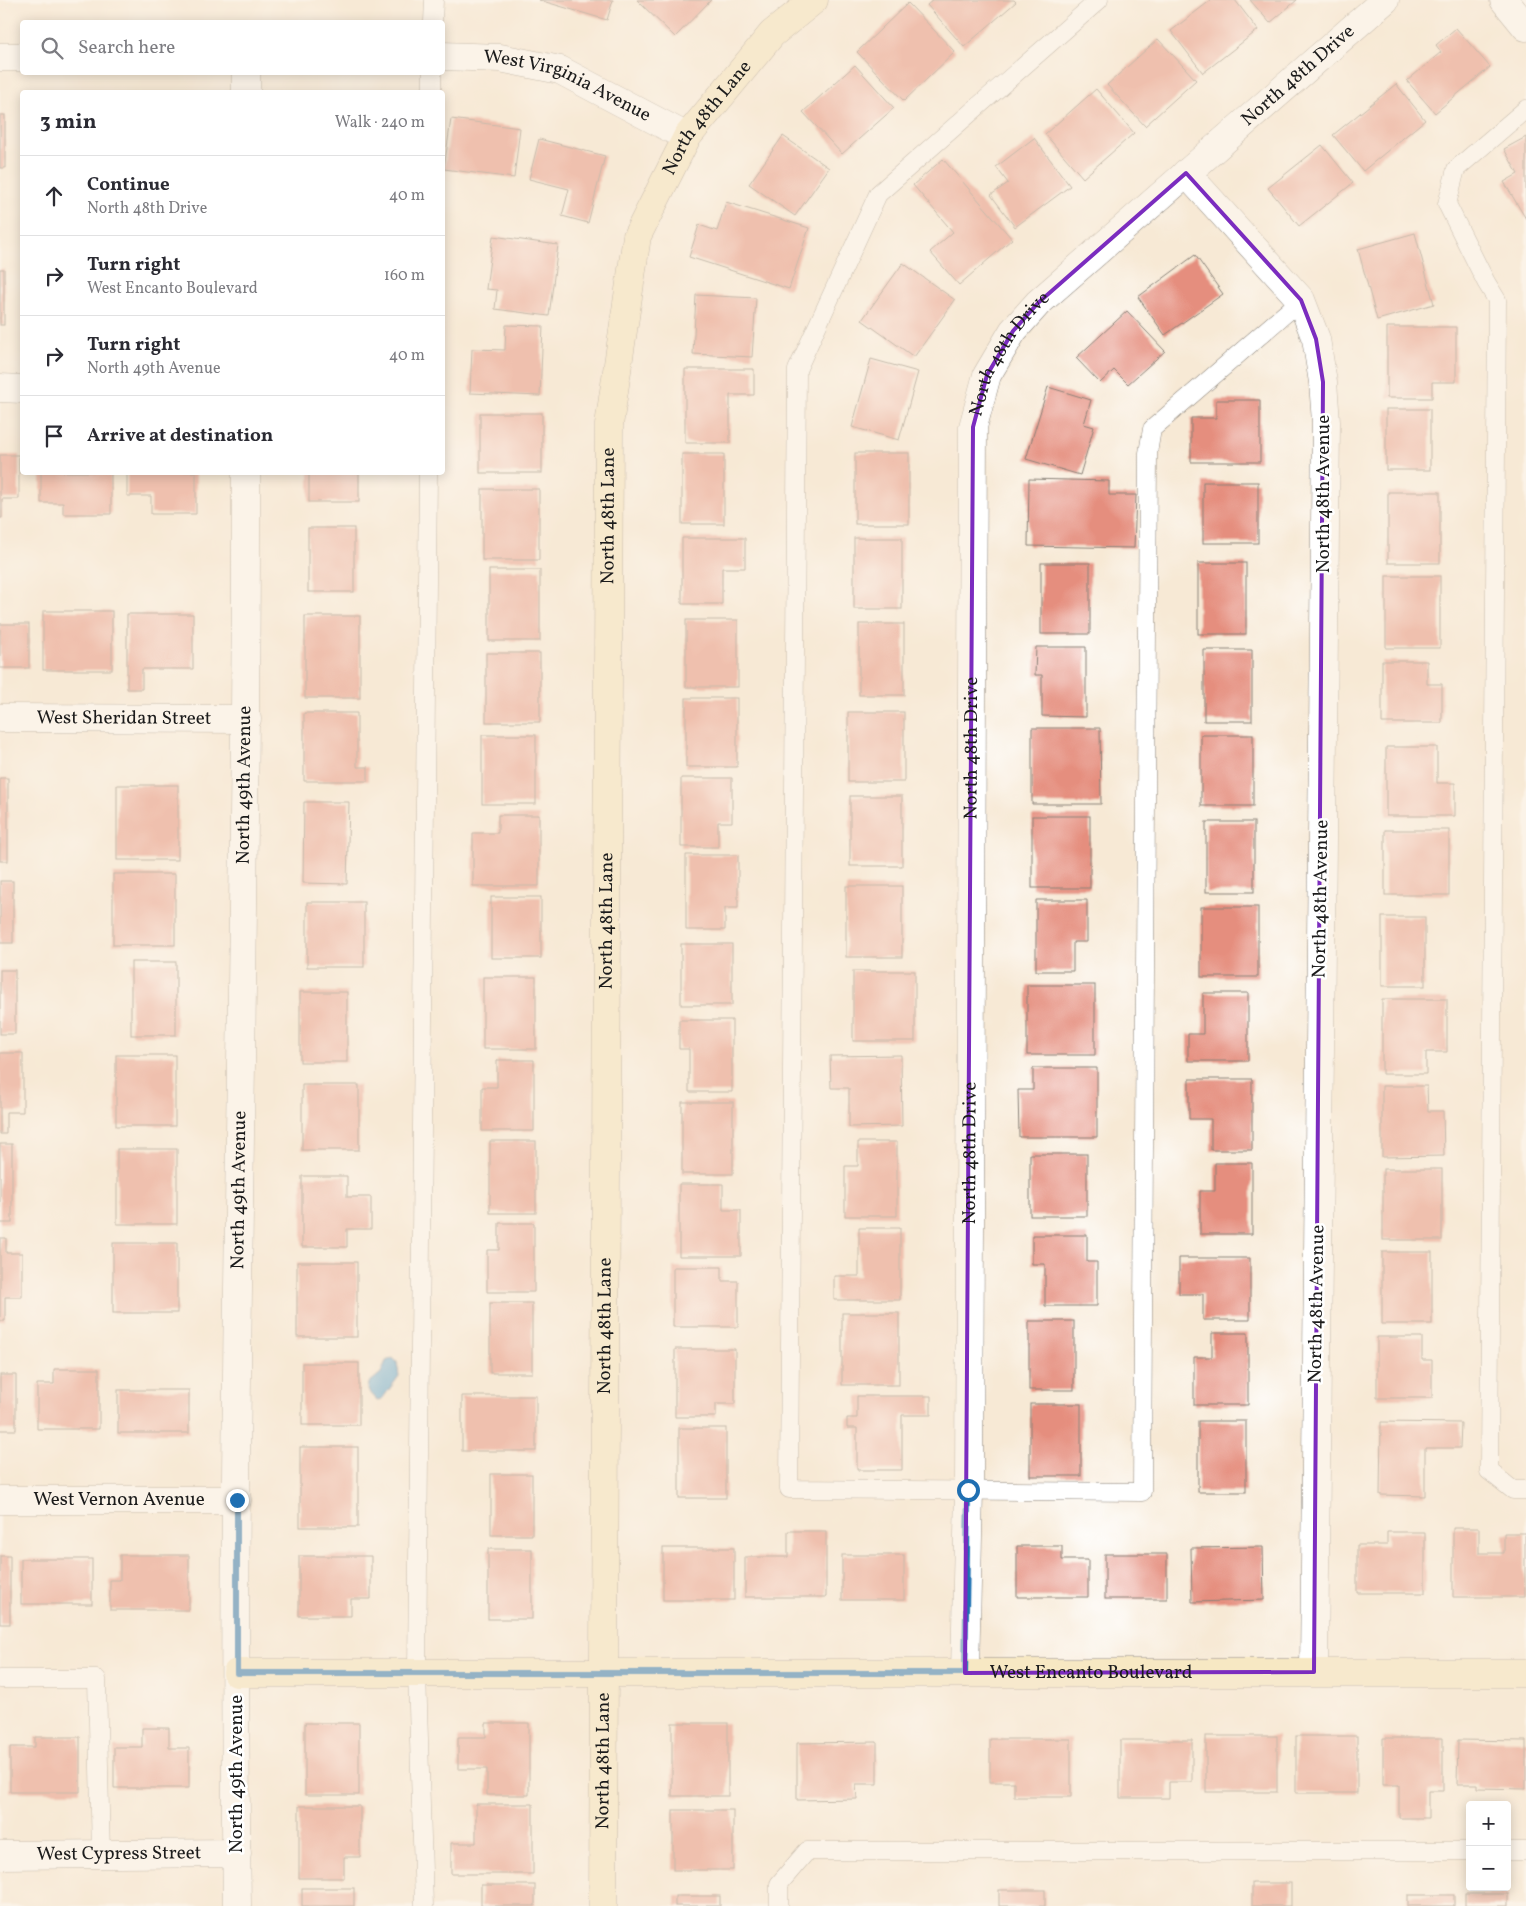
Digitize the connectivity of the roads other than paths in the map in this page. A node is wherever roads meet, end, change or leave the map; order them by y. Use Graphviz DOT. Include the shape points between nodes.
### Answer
graph roads {
  1 [pos="434,0"];
  2 [pos="814,0"];
  3 [pos="1099,0"];
  4 [pos="1385,0"];
  5 [pos="1504,0"];
  6 [pos="433,20"];
  7 [pos="1526,27"];
  8 [pos="445,56"];
  9 [pos="0,57"];
  10 [pos="20,57"];
  11 [pos="246,75"];
  12 [pos="432,75"];
  13 [pos="246,90"];
  14 [pos="432,90"];
  15 [pos="1526,109"];
  16 [pos="687,137"];
  17 [pos="1186,173"];
  18 [pos="1301,300"];
  19 [pos="0,388"];
  20 [pos="20,389"];
  21 [pos="246,475"];
  22 [pos="428,475"];
  23 [pos="0,718"];
  24 [pos="247,719"];
  25 [pos="968,1490"];
  26 [pos="1526,1490"];
  27 [pos="0,1500"];
  28 [pos="237,1500"];
  29 [pos="1314,1672"];
  30 [pos="237,1673"];
  31 [pos="416,1673"];
  32 [pos="604,1673"];
  33 [pos="965,1673"];
  34 [pos="1526,1673"];
  35 [pos="0,1679"];
  36 [pos="1466,1851"];
  37 [pos="1511,1851"];
  38 [pos="1526,1851"];
  39 [pos="237,1853"];
  40 [pos="0,1855"];
  41 [pos="101,1855"];
  42 [pos="238,1906"];
  43 [pos="424,1906"];
  44 [pos="603,1906"];
  45 [pos="779,1906"];
  1 -- 6 [label="lane"];
  2 -- 16 [label="street, North 48th Lane" via="772,34"];
  3 -- 25 [label="lane" via="878,194 797,370 790,1489"];
  4 -- 17 [label="street, North 48th Drive"];
  5 -- 7 [label="street"];
  8 -- 16 [label="street, West Virginia Avenue" via="500,58 560,70"];
  9 -- 10 [label="street"];
  11 -- 13 [label="street"];
  12 -- 14 [label="lane"];
  15 -- 26 [label="lane" via="1456,169 1447,204 1497,300 1489,1471 1513,1490"];
  16 -- 32 [label="street, North 48th Lane" via="637,236 609,425"];
  17 -- 18 [label="street, North 48th Avenue"];
  17 -- 25 [label="street, North 48th Drive" via="1038,303 1013,331 987,375 973,427"];
  18 -- 25 [label="lane" via="1152,429 1148,453 1142,1492"];
  18 -- 29 [label="street, North 48th Avenue" via="1316,340 1326,422"];
  19 -- 20 [label="street"];
  21 -- 24 [label="street, North 49th Avenue"];
  22 -- 31 [label="lane"];
  23 -- 24 [label="street, West Sheridan Street"];
  24 -- 28 [label="street, North 49th Avenue"];
  25 -- 33 [label="street, North 48th Drive"];
  27 -- 28 [label="street, West Vernon Avenue"];
  28 -- 30 [label="street, North 49th Avenue"];
  29 -- 33 [label="street, West Encanto Boulevard"];
  29 -- 34 [label="street, West Encanto Boulevard"];
  30 -- 31 [label="street, West Encanto Boulevard"];
  30 -- 39 [label="street, North 49th Avenue"];
  31 -- 32 [label="street, West Encanto Boulevard"];
  31 -- 43 [label="lane"];
  32 -- 33 [label="street, West Encanto Boulevard"];
  32 -- 44 [label="street, North 48th Lane"];
  35 -- 41 [label="lane" via="97,1679"];
  36 -- 45 [label="lane" via="807,1851 779,1884"];
  37 -- 38 [label="lane"];
  39 -- 41 [label="street, West Cypress Street"];
  39 -- 42 [label="street, North 49th Avenue"];
  40 -- 41 [label="street, West Cypress Street"];
}
